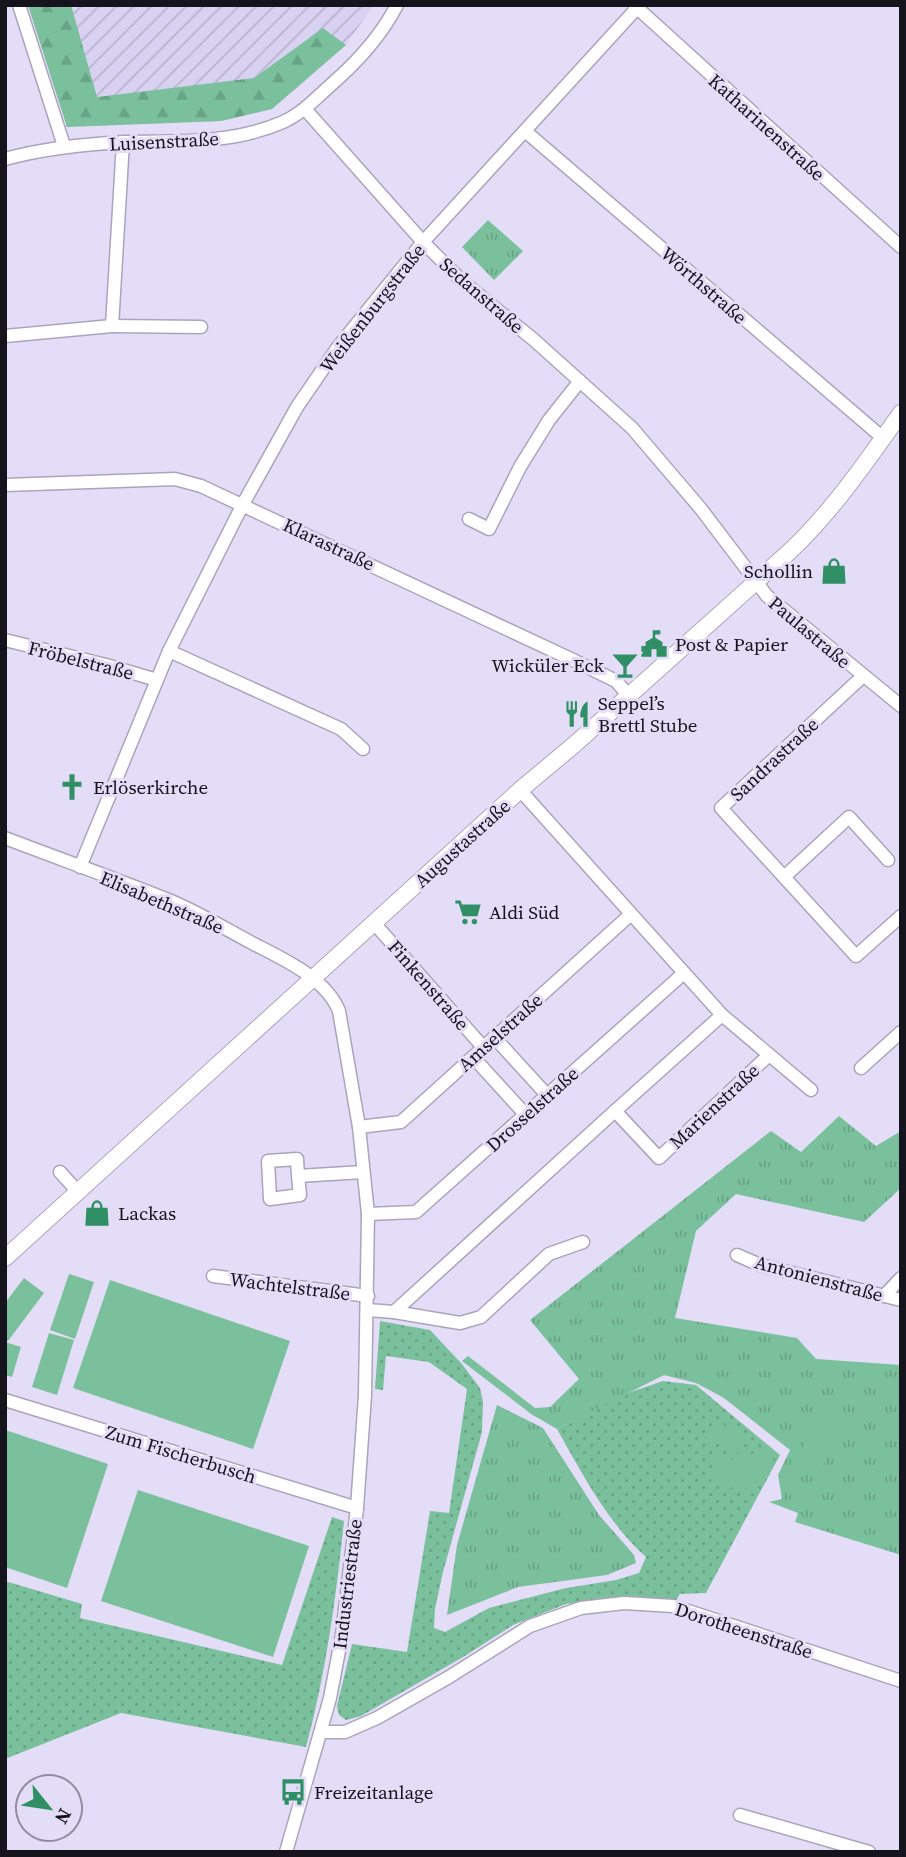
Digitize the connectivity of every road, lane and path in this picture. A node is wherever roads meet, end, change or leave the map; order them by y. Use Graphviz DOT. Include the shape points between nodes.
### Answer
graph roads {
  1 [pos="19,5"];
  2 [pos="397,5"];
  3 [pos="636,7"];
  4 [pos="305,109"];
  5 [pos="525,131"];
  6 [pos="123,142"];
  7 [pos="64,146"];
  8 [pos="5,159"];
  9 [pos="423,242"];
  10 [pos="901,247"];
  11 [pos="112,326"];
  12 [pos="201,327"];
  13 [pos="5,336"];
  14 [pos="580,381"];
  15 [pos="901,413"];
  16 [pos="883,438"];
  17 [pos="5,485"];
  18 [pos="243,504"];
  19 [pos="469,519"];
  20 [pos="755,583"];
  21 [pos="5,640"];
  22 [pos="169,652"];
  23 [pos="863,676"];
  24 [pos="157,680"];
  25 [pos="629,696"];
  26 [pos="901,706"];
  27 [pos="363,749"];
  28 [pos="520,790"];
  29 [pos="5,838"];
  30 [pos="888,860"];
  31 [pos="80,867"];
  32 [pos="784,877"];
  33 [pos="630,915"];
  34 [pos="901,916"];
  35 [pos="374,923"];
  36 [pos="684,973"];
  37 [pos="312,979"];
  38 [pos="722,1015"];
  39 [pos="901,1032"];
  40 [pos="494,1037"];
  41 [pos="483,1047"];
  42 [pos="769,1055"];
  43 [pos="472,1057"];
  44 [pos="861,1068"];
  45 [pos="811,1090"];
  46 [pos="547,1094"];
  47 [pos="615,1111"];
  48 [pos="525,1114"];
  49 [pos="359,1127"];
  50 [pos="60,1172"];
  51 [pos="363,1172"];
  52 [pos="298,1176"];
  53 [pos="78,1192"];
  54 [pos="368,1214"];
  55 [pos="583,1242"];
  56 [pos="737,1255"];
  57 [pos="5,1258"];
  58 [pos="213,1276"];
  59 [pos="901,1279"];
  60 [pos="368,1296"];
  61 [pos="884,1296"];
  62 [pos="901,1300"];
  63 [pos="368,1310"];
  64 [pos="394,1312"];
  65 [pos="5,1400"];
  66 [pos="357,1508"];
  67 [pos="901,1681"];
  68 [pos="321,1732"];
  69 [pos="740,1815"];
  70 [pos="286,1852"];
  71 [pos="869,1852"];
  1 -- 7 [label="street"];
  2 -- 4 [label="street, Luisenstraße" via="367,47"];
  3 -- 5 [label="street, Weißenburgstraße"];
  3 -- 10 [label="street, Katharinenstraße"];
  4 -- 6 [label="street, Luisenstraße" via="283,122 237,136"];
  4 -- 9 [label="street, Sedanstraße"];
  5 -- 9 [label="street, Weißenburgstraße"];
  5 -- 16 [label="street, Wörthstraße"];
  6 -- 7 [label="street, Luisenstraße"];
  6 -- 11 [label="street"];
  7 -- 8 [label="street, Luisenstraße"];
  9 -- 14 [label="street, Sedanstraße"];
  9 -- 18 [label="street, Weißenburgstraße" via="328,360 283,429"];
  11 -- 12 [label="street"];
  11 -- 13 [label="street"];
  14 -- 19 [label="street" via="541,432 489,529"];
  14 -- 20 [label="street, Sedanstraße" via="665,464"];
  15 -- 16 [label="main road, Augustastraße"];
  16 -- 20 [label="main road, Augustastraße" via="811,532"];
  17 -- 18 [label="street, Klarastraße" via="175,479"];
  18 -- 22 [label="street, Weißenburgstraße"];
  18 -- 25 [label="street, Klarastraße" via="616,681"];
  20 -- 23 [label="street, Paulastraße"];
  20 -- 25 [label="main road, Augustastraße"];
  21 -- 24 [label="street, Fröbelstraße"];
  22 -- 24 [label="street, Weißenburgstraße"];
  22 -- 27 [label="street" via="341,729"];
  23 -- 26 [label="street, Paulastraße"];
  23 -- 32 [label="street, Sandrastraße" via="721,808"];
  24 -- 31 [label="street, Weißenburgstraße"];
  25 -- 28 [label="main road, Augustastraße"];
  28 -- 33 [label="street, Marienstraße"];
  28 -- 35 [label="main road, Augustastraße"];
  29 -- 31 [label="street, Elisabethstraße"];
  30 -- 32 [label="street" via="849,817"];
  31 -- 37 [label="street, Elisabethstraße" via="171,901"];
  32 -- 34 [label="street, Sandrastraße" via="856,956"];
  33 -- 36 [label="street, Marienstraße"];
  33 -- 40 [label="street, Amselstraße"];
  35 -- 37 [label="main road, Augustastraße"];
  35 -- 41 [label="street, Finkenstraße"];
  36 -- 38 [label="street, Marienstraße"];
  36 -- 46 [label="street, Drosselstraße"];
  37 -- 49 [label="street, Industriestraße" via="340,1011"];
  37 -- 53 [label="main road, Augustastraße"];
  38 -- 42 [label="street, Marienstraße"];
  38 -- 47 [label="street"];
  39 -- 44 [label="street"];
  40 -- 41 [label="street, Amselstraße"];
  40 -- 46 [label="street"];
  41 -- 43 [label="street, Amselstraße"];
  42 -- 45 [label="street, Marienstraße"];
  42 -- 47 [label="street, Marienstraße" via="659,1158"];
  43 -- 48 [label="street"];
  43 -- 49 [label="street, Amselstraße" via="401,1122"];
  46 -- 48 [label="street, Drosselstraße"];
  47 -- 64 [label="street"];
  48 -- 54 [label="street, Drosselstraße" via="416,1212"];
  49 -- 51 [label="street, Industriestraße"];
  50 -- 53 [label="street"];
  51 -- 52 [label="street"];
  51 -- 54 [label="street, Industriestraße"];
  53 -- 57 [label="main road, Augustastraße"];
  54 -- 60 [label="street, Industriestraße"];
  55 -- 64 [label="street" via="549,1254 481,1317 460,1323"];
  56 -- 61 [label="street, Antonienstraße"];
  58 -- 60 [label="street, Wachtelstraße"];
  59 -- 61 [label="street"];
  60 -- 63 [label="street, Industriestraße"];
  61 -- 62 [label="street, Antonienstraße"];
  63 -- 64 [label="street"];
  63 -- 66 [label="street, Industriestraße"];
  65 -- 66 [label="street, Zum Fischerbusch"];
  66 -- 68 [label="street, Industriestraße" via="342,1635"];
  67 -- 68 [label="street, Dorotheenstraße" via="673,1605 624,1603 581,1608 530,1626 377,1718 345,1732"];
  68 -- 70 [label="street, Industriestraße"];
  69 -- 71 [label="street"];
}
